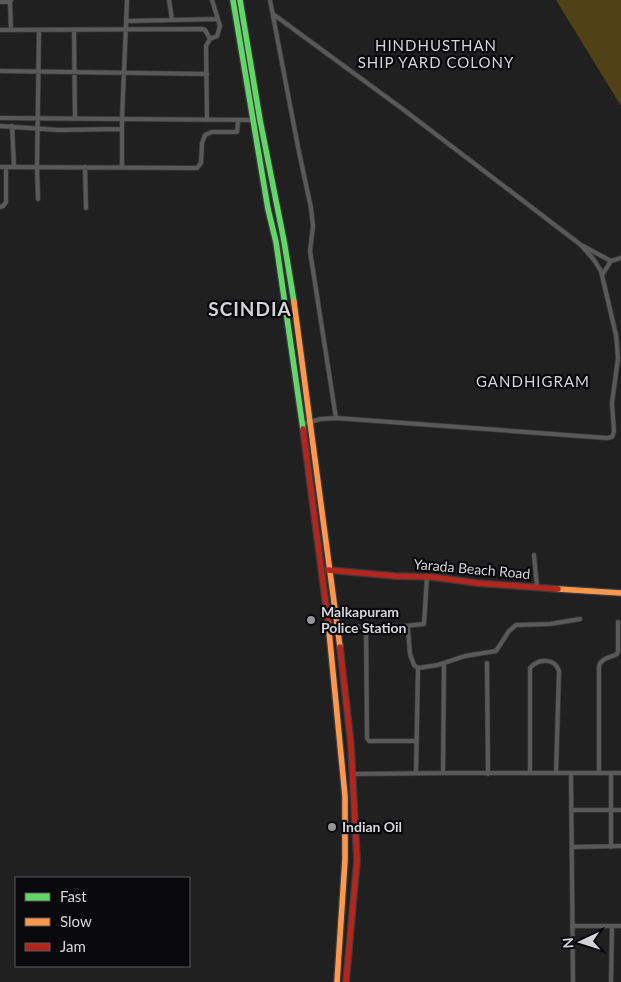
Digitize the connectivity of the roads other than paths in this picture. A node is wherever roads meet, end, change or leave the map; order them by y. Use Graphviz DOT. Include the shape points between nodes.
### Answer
graph roads {
  1 [pos="10,0"];
  2 [pos="127,0"];
  3 [pos="169,0"];
  4 [pos="212,0"];
  5 [pos="233,0"];
  6 [pos="240,0"];
  7 [pos="270,0"];
  8 [pos="0,2"];
  9 [pos="273,14"];
  10 [pos="172,19"];
  11 [pos="218,19"];
  12 [pos="127,21"];
  13 [pos="0,30"];
  14 [pos="11,30"];
  15 [pos="39,30"];
  16 [pos="74,30"];
  17 [pos="126,30"];
  18 [pos="210,39"];
  19 [pos="0,71"];
  20 [pos="39,72"];
  21 [pos="75,72"];
  22 [pos="124,73"];
  23 [pos="206,74"];
  24 [pos="0,118"];
  25 [pos="38,119"];
  26 [pos="75,119"];
  27 [pos="122,119"];
  28 [pos="207,120"];
  29 [pos="238,120"];
  30 [pos="253,120"];
  31 [pos="260,120"];
  32 [pos="0,126"];
  33 [pos="12,126"];
  34 [pos="37,128"];
  35 [pos="122,129"];
  36 [pos="0,167"];
  37 [pos="6,167"];
  38 [pos="14,167"];
  39 [pos="37,167"];
  40 [pos="85,167"];
  41 [pos="122,167"];
  42 [pos="38,199"];
  43 [pos="0,207"];
  44 [pos="86,208"];
  45 [pos="581,245"];
  46 [pos="621,258"];
  47 [pos="612,260"];
  48 [pos="602,275"];
  49 [pos="303,374"];
  50 [pos="295,375"];
  51 [pos="336,418"];
  52 [pos="311,421"];
  53 [pos="302,424"];
  54 [pos="534,554"];
  55 [pos="320,570"];
  56 [pos="329,570"];
  57 [pos="427,577"];
  58 [pos="538,587"];
  59 [pos="621,593"];
  60 [pos="580,620"];
  61 [pos="618,622"];
  62 [pos="366,626"];
  63 [pos="405,626"];
  64 [pos="337,627"];
  65 [pos="487,663"];
  66 [pos="444,664"];
  67 [pos="418,668"];
  68 [pos="416,741"];
  69 [pos="416,773"];
  70 [pos="443,773"];
  71 [pos="530,773"];
  72 [pos="556,773"];
  73 [pos="571,773"];
  74 [pos="599,773"];
  75 [pos="621,773"];
  76 [pos="353,774"];
  77 [pos="488,774"];
  78 [pos="611,774"];
  79 [pos="572,810"];
  80 [pos="611,810"];
  81 [pos="621,810"];
  82 [pos="621,846"];
  83 [pos="572,847"];
  84 [pos="611,847"];
  85 [pos="573,926"];
  86 [pos="612,926"];
  87 [pos="621,926"];
  88 [pos="337,982"];
  89 [pos="346,982"];
  90 [pos="573,982"];
  91 [pos="611,982"];
  1 -- 8 [label="street"];
  1 -- 14 [label="street"];
  2 -- 12 [label="street"];
  3 -- 10 [label="street"];
  4 -- 11 [label="street"];
  5 -- 30 [label="main road"];
  6 -- 31 [label="main road"];
  7 -- 9 [label="street"];
  9 -- 45 [label="street"];
  9 -- 51 [label="street" via="311,208 310,251"];
  10 -- 11 [label="street"];
  10 -- 12 [label="street"];
  11 -- 18 [label="street" via="220,31 218,36"];
  12 -- 17 [label="street"];
  13 -- 14 [label="street"];
  14 -- 15 [label="street"];
  15 -- 16 [label="street"];
  15 -- 20 [label="street"];
  16 -- 17 [label="street"];
  16 -- 21 [label="street"];
  17 -- 18 [label="street" via="202,29"];
  17 -- 22 [label="street"];
  18 -- 23 [label="street" via="206,46"];
  19 -- 20 [label="street"];
  20 -- 21 [label="street"];
  20 -- 25 [label="street"];
  21 -- 22 [label="street"];
  21 -- 26 [label="street"];
  22 -- 23 [label="street"];
  22 -- 27 [label="street"];
  23 -- 28 [label="street"];
  24 -- 25 [label="street"];
  25 -- 26 [label="street"];
  25 -- 34 [label="street"];
  26 -- 27 [label="street"];
  27 -- 28 [label="street"];
  27 -- 35 [label="street"];
  28 -- 29 [label="street"];
  29 -- 30 [label="street"];
  29 -- 41 [label="street" via="237,132 205,135 201,163 197,168"];
  30 -- 31 [label="street"];
  30 -- 50 [label="main road" via="276,242"];
  31 -- 49 [label="main road" via="284,241"];
  32 -- 33 [label="street"];
  33 -- 34 [label="street"];
  33 -- 38 [label="street"];
  34 -- 35 [label="street"];
  34 -- 39 [label="street"];
  35 -- 41 [label="street"];
  36 -- 37 [label="street"];
  37 -- 38 [label="street"];
  37 -- 43 [label="street" via="6,202"];
  38 -- 39 [label="street"];
  39 -- 40 [label="street"];
  39 -- 42 [label="street"];
  40 -- 41 [label="street"];
  40 -- 44 [label="street"];
  45 -- 47 [label="street"];
  45 -- 48 [label="street"];
  46 -- 47 [label="street"];
  47 -- 48 [label="street"];
  48 -- 51 [label="street" via="618,358 612,403 612,437"];
  49 -- 50 [label="main road"];
  49 -- 52 [label="main road"];
  50 -- 53 [label="main road"];
  51 -- 52 [label="street"];
  52 -- 53 [label="street"];
  52 -- 56 [label="main road"];
  53 -- 55 [label="main road"];
  54 -- 58 [label="street"];
  55 -- 56 [label="main road, Yarada Beach Road"];
  55 -- 88 [label="main road" via="346,820"];
  56 -- 57 [label="main road, Yarada Beach Road"];
  56 -- 64 [label="main road"];
  57 -- 58 [label="main road, Yarada Beach Road"];
  57 -- 63 [label="street" via="424,624"];
  58 -- 59 [label="main road, Yarada Beach Road"];
  60 -- 66 [label="street" via="516,625 496,651 465,656"];
  61 -- 74 [label="street" via="617,654 604,659 598,666"];
  62 -- 63 [label="street"];
  62 -- 64 [label="street"];
  62 -- 68 [label="street" via="367,738 373,741"];
  63 -- 67 [label="street" via="410,654"];
  64 -- 76 [label="main road"];
  65 -- 77 [label="street"];
  66 -- 67 [label="street"];
  66 -- 70 [label="street"];
  67 -- 68 [label="street"];
  68 -- 69 [label="street"];
  69 -- 70 [label="street"];
  69 -- 76 [label="street"];
  70 -- 77 [label="street"];
  71 -- 72 [label="street"];
  71 -- 72 [label="street" via="530,668 546,661 557,664 559,671"];
  71 -- 77 [label="street"];
  72 -- 73 [label="street"];
  73 -- 74 [label="street"];
  73 -- 79 [label="street"];
  74 -- 78 [label="street"];
  75 -- 78 [label="street"];
  76 -- 89 [label="main road" via="357,861"];
  78 -- 80 [label="street"];
  79 -- 80 [label="street"];
  79 -- 83 [label="street"];
  80 -- 81 [label="street"];
  80 -- 84 [label="street"];
  82 -- 84 [label="street"];
  83 -- 84 [label="street"];
  83 -- 85 [label="street"];
  85 -- 86 [label="street"];
  85 -- 90 [label="street"];
  86 -- 87 [label="street"];
  86 -- 91 [label="street"];
}
